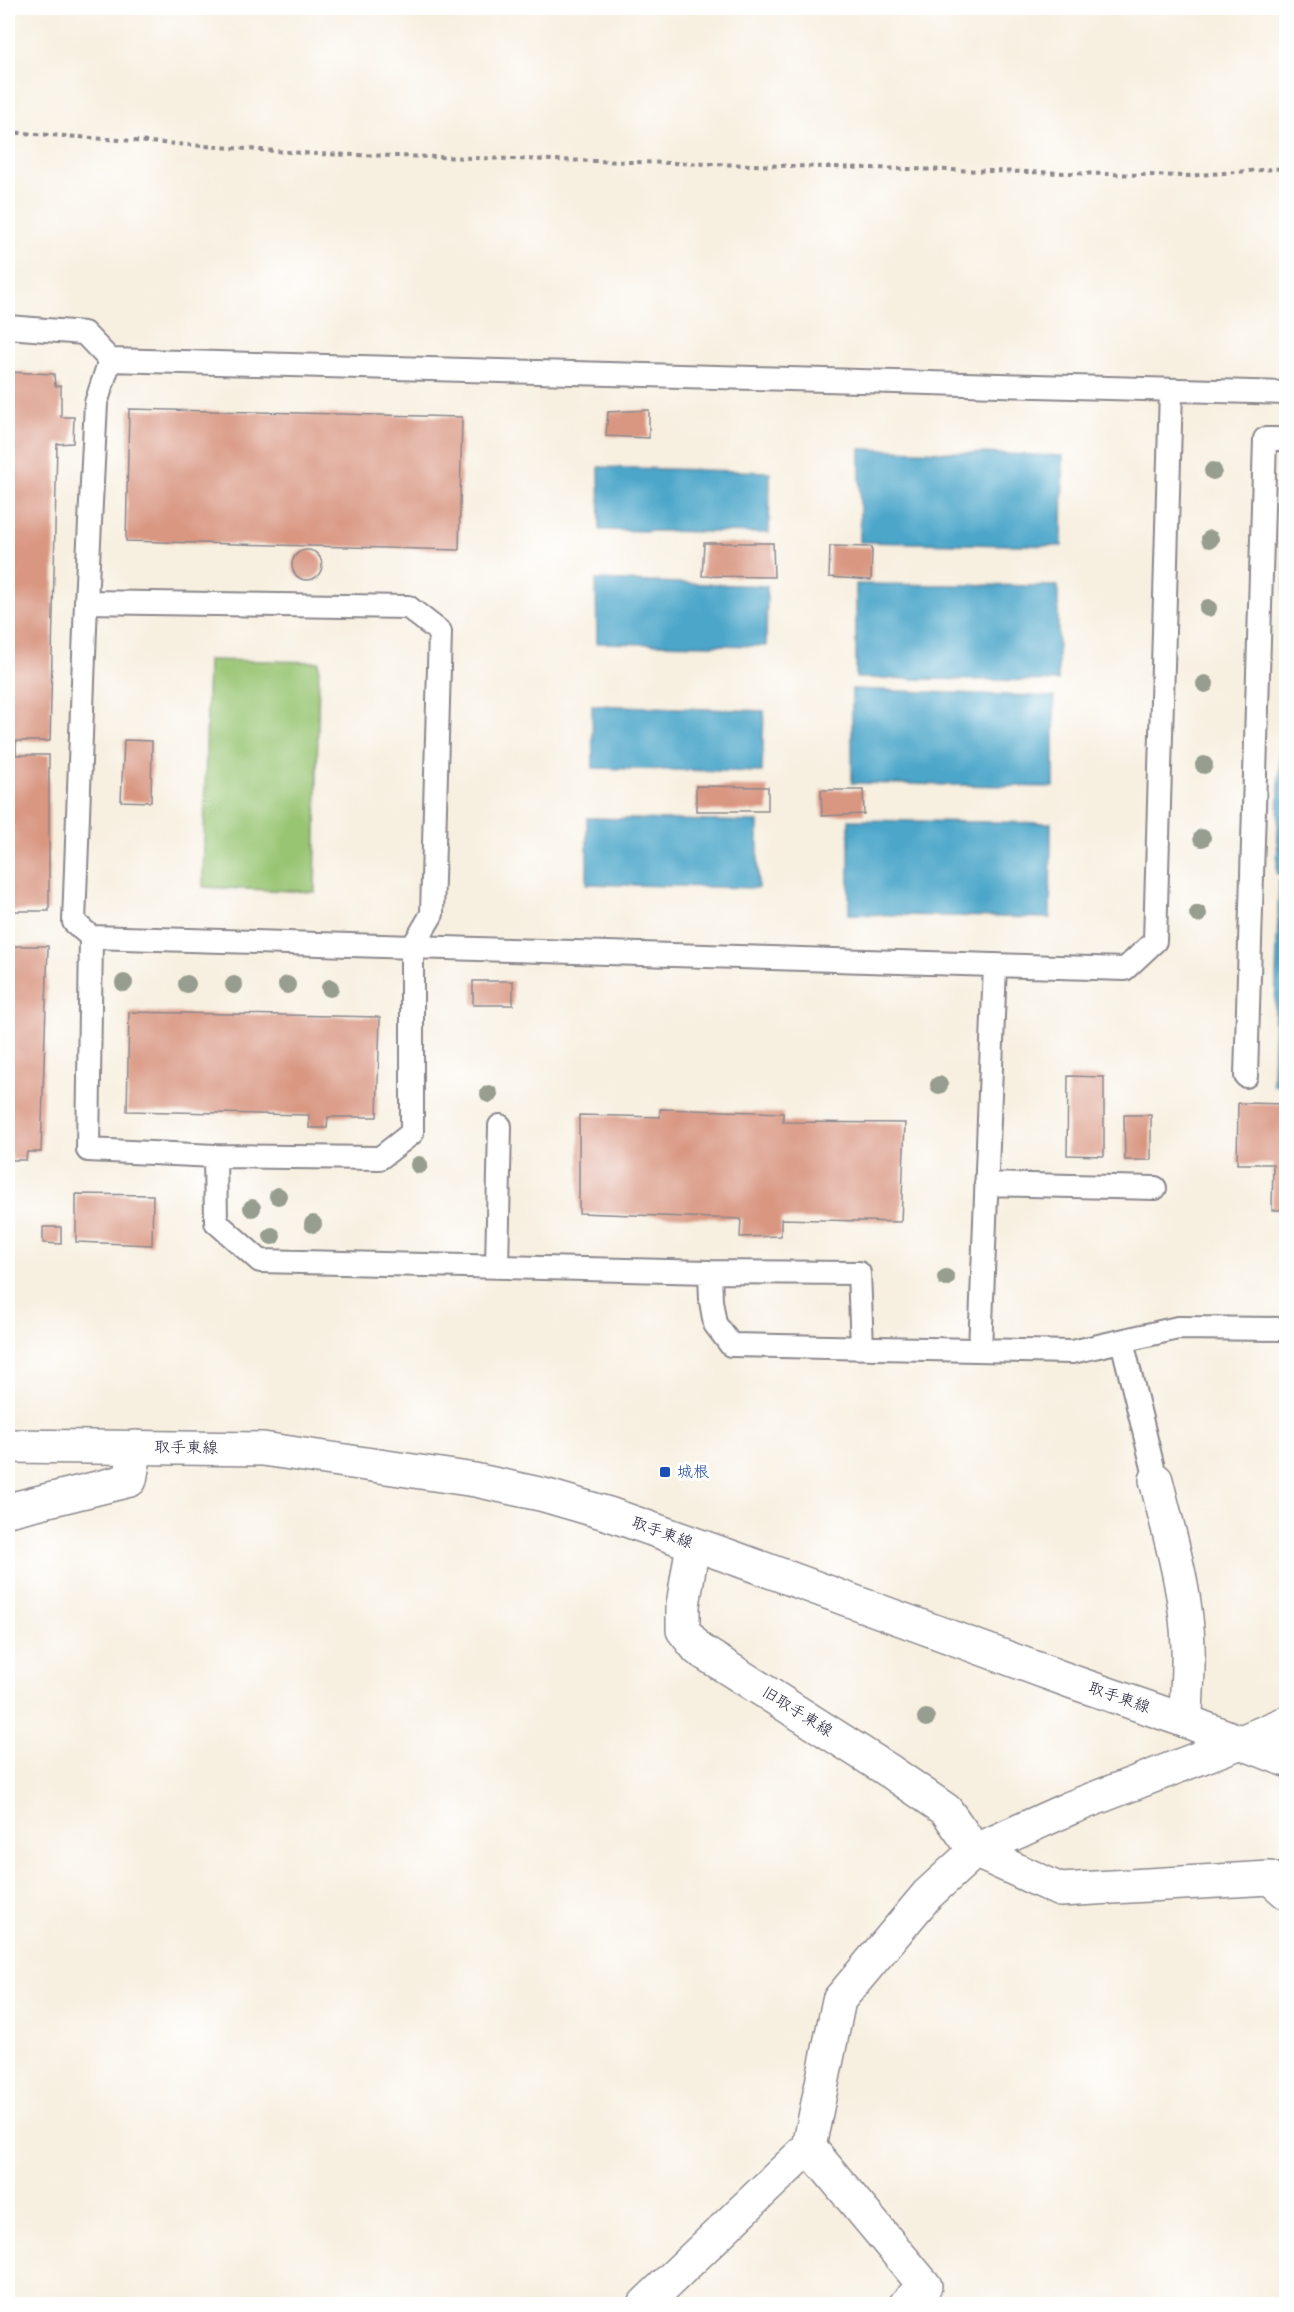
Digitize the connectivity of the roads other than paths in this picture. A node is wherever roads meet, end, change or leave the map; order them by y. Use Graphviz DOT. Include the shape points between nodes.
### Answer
graph roads {
  1 [pos="8,327"];
  2 [pos="110,360"];
  3 [pos="1171,390"];
  4 [pos="1287,393"];
  5 [pos="1287,439"];
  6 [pos="86,602"];
  7 [pos="91,937"];
  8 [pos="412,948"];
  9 [pos="995,965"];
  10 [pos="1246,1076"];
  11 [pos="500,1126"];
  12 [pos="215,1156"];
  13 [pos="987,1184"];
  14 [pos="1155,1188"];
  15 [pos="497,1266"];
  16 [pos="710,1272"];
  17 [pos="1287,1329"];
  18 [pos="1122,1341"];
  19 [pos="862,1347"];
  20 [pos="980,1350"];
  21 [pos="8,1446"];
  22 [pos="136,1447"];
  23 [pos="1156,1480"];
  24 [pos="8,1510"];
  25 [pos="693,1544"];
  26 [pos="1186,1721"];
  27 [pos="1287,1723"];
  28 [pos="1241,1742"];
  29 [pos="1287,1760"];
  30 [pos="975,1851"];
  31 [pos="1287,1892"];
  32 [pos="809,2147"];
  33 [pos="645,2304"];
  34 [pos="906,2304"];
  1 -- 2 [label="lane" via="84,333"];
  2 -- 3 [label="lane"];
  2 -- 6 [label="lane" via="96,402"];
  3 -- 4 [label="lane"];
  3 -- 9 [label="lane" via="1155,941 1125,969"];
  5 -- 10 [label="lane" via="1265,439"];
  6 -- 7 [label="lane" via="74,922"];
  6 -- 8 [label="lane" via="408,607 440,632 432,914"];
  7 -- 8 [label="lane"];
  7 -- 12 [label="lane" via="88,1150"];
  8 -- 9 [label="lane"];
  8 -- 12 [label="lane" via="411,1133 380,1158"];
  9 -- 13 [label="lane"];
  11 -- 15 [label="lane"];
  12 -- 15 [label="lane" via="216,1222 260,1262"];
  13 -- 14 [label="lane"];
  13 -- 20 [label="lane"];
  15 -- 16 [label="lane"];
  16 -- 19 [label="lane" via="715,1324 730,1345"];
  16 -- 19 [label="lane" via="858,1273"];
  17 -- 18 [label="lane" via="1178,1328"];
  18 -- 20 [label="lane" via="1072,1352"];
  18 -- 23 [label="lane"];
  19 -- 20 [label="lane"];
  21 -- 22 [label="street, 取手東線"];
  22 -- 24 [label="street" via="130,1480"];
  22 -- 25 [label="street, 取手東線" via="262,1449 475,1480 609,1514"];
  23 -- 26 [label="street" via="1179,1574 1185,1617"];
  25 -- 26 [label="street, 取手東線"];
  25 -- 30 [label="street, 旧取手東線" via="683,1630 698,1649 946,1810"];
  26 -- 28 [label="street, 取手東線"];
  27 -- 28 [label="street"];
  28 -- 29 [label="street, 取手東線"];
  28 -- 30 [label="street" via="1070,1808"];
  30 -- 31 [label="street" via="1060,1890 1270,1878"];
  30 -- 32 [label="street" via="927,1895 839,2000"];
  32 -- 33 [label="street"];
  32 -- 34 [label="street" via="925,2286"];
}
